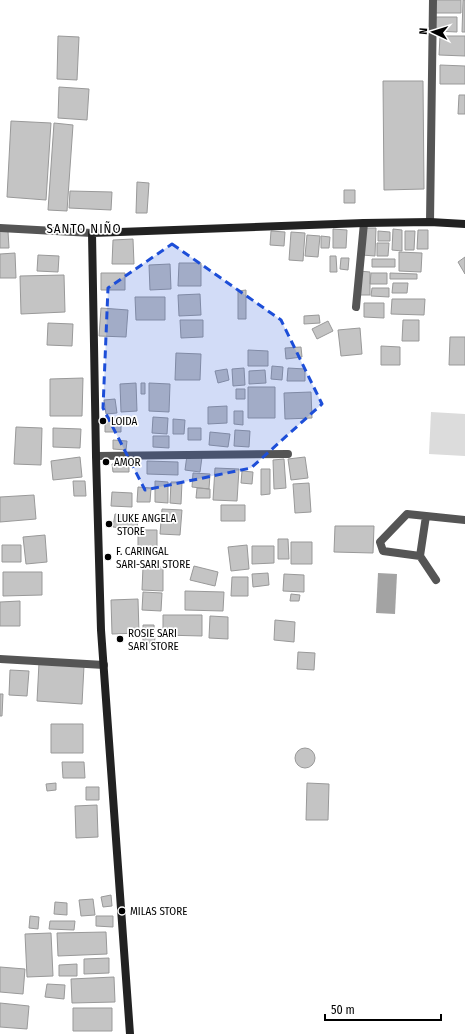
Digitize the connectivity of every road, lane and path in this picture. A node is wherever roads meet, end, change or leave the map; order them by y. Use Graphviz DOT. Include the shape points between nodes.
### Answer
graph roads {
  1 [pos="433,0"];
  2 [pos="430,222"];
  3 [pos="364,223"];
  4 [pos="465,224"];
  5 [pos="0,228"];
  6 [pos="92,233"];
  7 [pos="356,307"];
  8 [pos="288,454"];
  9 [pos="96,456"];
  10 [pos="426,516"];
  11 [pos="465,520"];
  12 [pos="420,556"];
  13 [pos="436,580"];
  14 [pos="0,659"];
  15 [pos="104,665"];
  16 [pos="130,1034"];
  1 -- 2 [label="street"];
  2 -- 3 [label="street"];
  2 -- 4 [label="street"];
  3 -- 6 [label="street"];
  3 -- 7 [label="street"];
  5 -- 6 [label="street"];
  6 -- 9 [label="street"];
  8 -- 9 [label="street"];
  9 -- 15 [label="street"];
  10 -- 11 [label="street"];
  10 -- 12 [label="street"];
  10 -- 12 [label="street" via="407,514 380,542 382,551"];
  12 -- 13 [label="street"];
  14 -- 15 [label="street"];
  15 -- 16 [label="street"];
}
